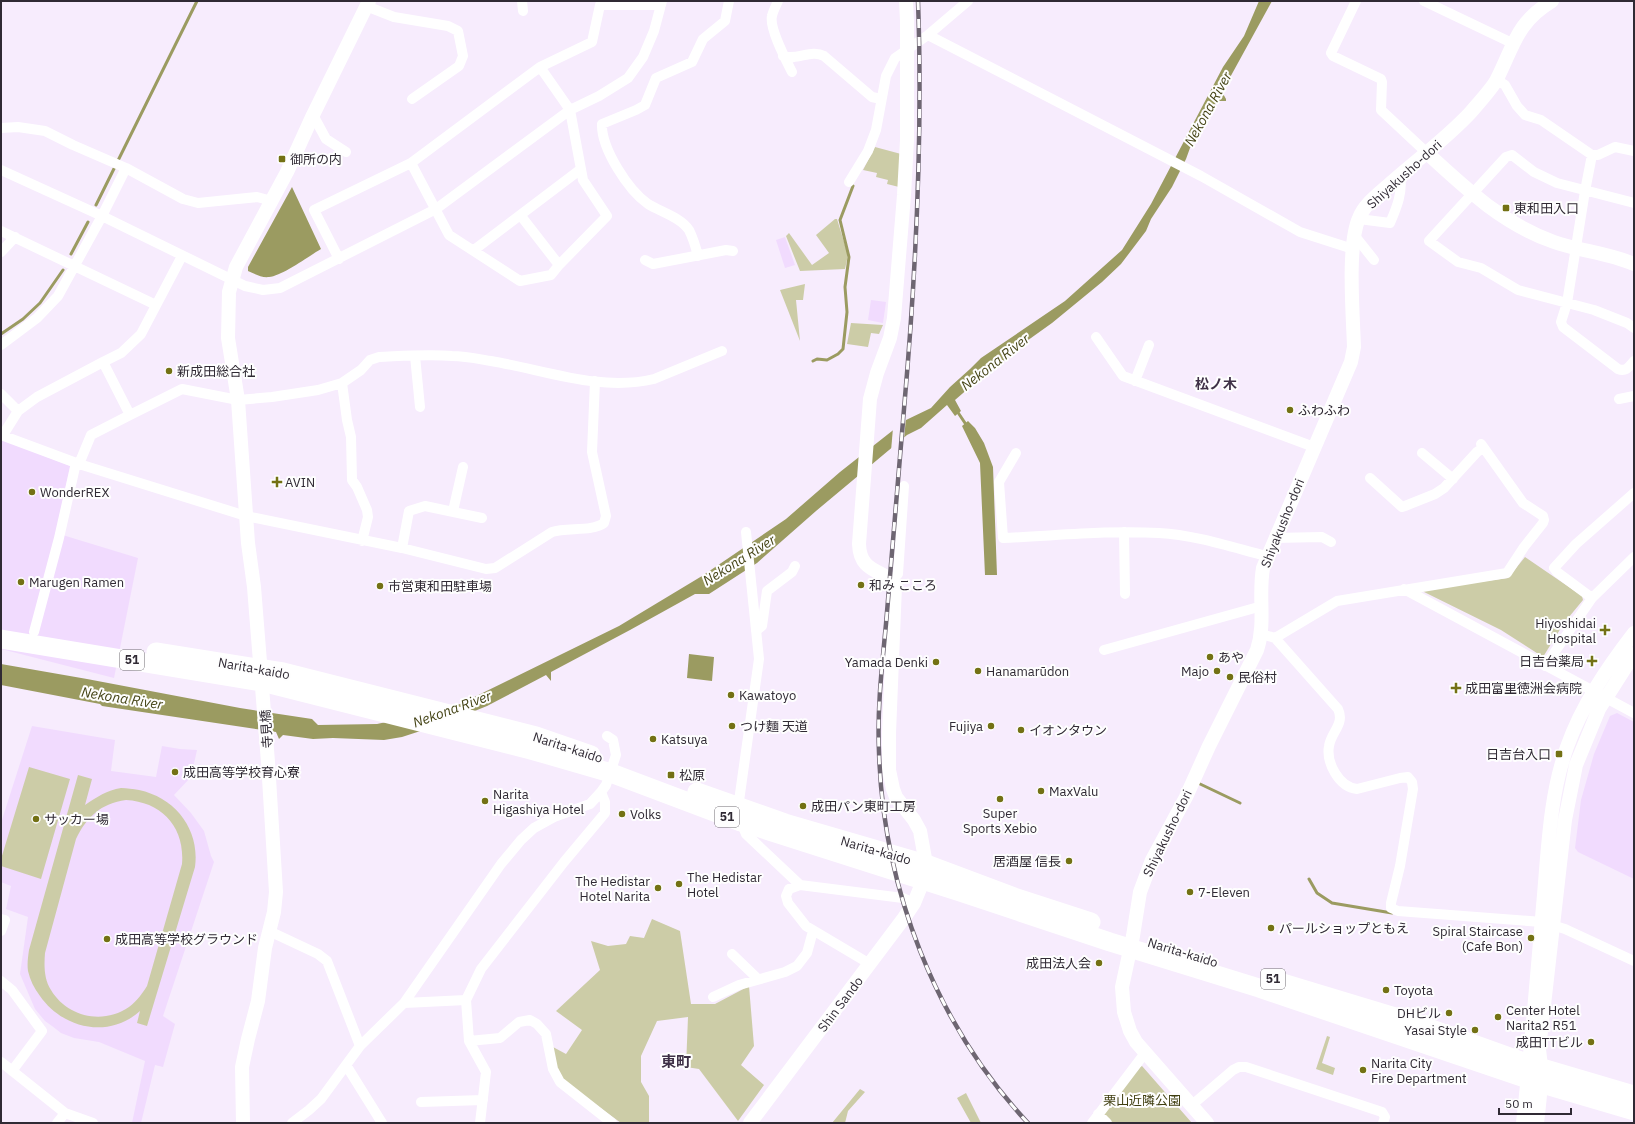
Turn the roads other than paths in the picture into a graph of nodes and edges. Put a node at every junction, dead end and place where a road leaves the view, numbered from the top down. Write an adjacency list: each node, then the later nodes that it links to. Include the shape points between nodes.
1 (728, 1): 48 (street, via 725,21 703,39 692,62 656,78 645,105 602,124 610,154 623,178 648,204 677,220 688,230)
2 (778, 1): 13 (street, via 771,16)
3 (906, 1): 12 (street)
4 (968, 1): 10 (street)
5 (1356, 1): 24 (street, via 1332,53 1333,56 1381,79 1381,110)
6 (1424, 1): 11 (street)
7 (1552, 1): 11 (street, Shiyakusho-dori, via 1528,20)
8 (661, 3): 14 (street, via 600,5 592,42); 19 (street, via 654,31 643,58 628,78)
9 (368, 4): 17 (street, via 394,17 448,26 458,31 463,56 459,66); 20 (street, 寺見橋)
10 (928, 35): 12 (street); 42 (street, via 1201,176 1300,232)
11 (1512, 43): 16 (street, Shiyakusho-dori)
12 (907, 48): 18 (street, via 894,58 886,76); 98 (street, via 907,140 894,318 873,388 859,544 860,555 866,564)
13 (784, 56): 15 (street); 18 (street, via 794,58 819,53 872,97)
14 (540, 67): 19 (street); 26 (street)
15 (792, 72)
16 (1497, 80): 24 (street, Shiyakusho-dori, via 1472,111); 25 (street, via 1505,85 1525,115 1541,120)
17 (412, 99)
18 (881, 99): 31 (street, via 876,130 868,151)
19 (570, 110): 29 (street); 36 (street)
20 (313, 115): 23 (street, via 326,139); 34 (street, 寺見橋)
21 (1, 128): 27 (street, via 18,127 45,131)
22 (1634, 151): 25 (street, via 1616,147)
23 (346, 152)
24 (1427, 153): 30 (street, Shiyakusho-dori); 33 (street)
25 (1592, 155): 32 (street)
26 (411, 163): 36 (street); 49 (street, via 314,210)
27 (124, 167): 34 (street, via 183,199 198,203 257,197); 37 (street)
28 (1, 170): 37 (street)
29 (581, 170): 38 (street); 53 (street, via 583,180 607,216)
30 (1400, 175): 39 (street, Shiyakusho-dori, via 1363,210); 39 (street, via 1397,209 1390,223)
31 (849, 182)
32 (1585, 191): 33 (street, via 1557,183 1534,172 1512,155 1506,157); 35 (street); 43 (street)
33 (1472, 194): 43 (street, via 1513,224 1554,242); 56 (street, via 1429,241 1458,262 1481,268 1518,290)
34 (272, 201): 55 (street, 寺見橋, via 236,267)
35 (1634, 203)
36 (436, 208): 44 (street, via 449,234); 49 (street)
37 (102, 216): 47 (street); 54 (street)
38 (521, 216): 44 (street); 53 (street)
39 (1358, 219): 42 (street, Shiyakusho-dori)
40 (1, 231): 41 (street)
41 (15, 237): 46 (street); 54 (street)
42 (1354, 243): 51 (street); 77 (street, Shiyakusho-dori, via 1354,347 1351,362)
43 (1577, 248): 52 (street, via 1621,258); 56 (street)
44 (474, 250): 53 (street, via 520,281 551,275)
45 (733, 251): 48 (street)
46 (1, 252)
47 (182, 256): 55 (street); 57 (street)
48 (698, 256): 50 (street, via 653,264)
49 (339, 259): 55 (street, via 280,288 263,290 244,286)
50 (645, 260)
51 (1374, 260)
52 (1634, 264)
53 (559, 265)
54 (75, 266): 57 (street); 60 (street, via 58,296 37,318)
55 (232, 280): 72 (street, 寺見橋, via 229,292 228,338)
56 (1567, 303): 58 (street, via 1594,310); 64 (street, via 1561,322 1563,327 1618,369 1628,369)
57 (156, 305): 65 (street, via 141,334 121,353)
58 (1634, 328)
59 (1096, 337): 67 (street, via 1123,376)
60 (1, 345)
61 (1149, 345): 67 (street)
62 (722, 351): 66 (street, via 650,380)
63 (415, 356): 66 (street, via 459,357); 68 (street, via 375,358); 73 (street)
64 (1634, 361)
65 (103, 362): 74 (street, via 37,397); 75 (street)
66 (595, 381): 94 (street, via 592,452 606,516 604,523 599,527 552,532 495,568 486,569)
67 (1135, 381): 77 (street)
68 (342, 383): 72 (street, via 318,390); 92 (street, via 351,437 352,480 368,517)
69 (1, 394): 74 (street)
70 (1634, 396): 71 (street)
71 (1619, 399)
72 (238, 400): 75 (street, via 182,389); 87 (street, 寺見橋)
73 (420, 406)
74 (18, 412): 76 (street)
75 (130, 415): 80 (street, via 91,435)
76 (2, 435): 80 (street)
77 (1314, 447): 91 (street, Shiyakusho-dori)
78 (1016, 453): 90 (street, via 999,482 1003,538)
79 (1422, 453): 83 (street)
80 (78, 464): 87 (street); 105 (street)
81 (463, 467): 86 (street)
82 (1370, 478): 83 (street, via 1402,507 1435,494)
83 (1453, 479): 99 (street, via 1482,446 1524,502 1543,516 1543,523 1507,573)
84 (904, 486): 98 (street, via 898,574)
85 (1634, 493): 101 (street, via 1576,544 1554,568)
86 (453, 511): 88 (street); 94 (street, via 425,506 409,510)
87 (246, 516): 92 (street); 113 (street, 寺見橋)
88 (482, 518)
89 (746, 532): 104 (street)
90 (1124, 532): 95 (street, via 1183,536); 100 (street)
91 (1274, 538): 93 (street, via 1322,537); 95 (street, Shiyakusho-dori)
92 (362, 541): 94 (street)
93 (1331, 542)
94 (402, 548)
95 (1266, 556): 102 (street, Shiyakusho-dori, via 1260,582)
96 (1634, 557): 101 (street)
97 (795, 566): 104 (street, via 792,572 767,590 762,626)
98 (892, 580): 120 (street, via 895,591 889,733 890,775 896,796 920,831)
99 (1404, 589): 108 (street, via 1337,601); 112 (street)
100 (1124, 594)
101 (1592, 598): 112 (street)
102 (1262, 606): 107 (street, Shiyakusho-dori); 110 (street)
103 (1, 626): 105 (highway, 51)
104 (756, 631): 119 (street, via 758,666)
105 (34, 632): 113 (highway, 51)
106 (1634, 633): 114 (street, via 1614,660)
107 (1261, 634): 108 (street); 128 (street, Shiyakusho-dori, via 1257,650 1186,797 1147,870 1140,892)
108 (1275, 638): 124 (street, via 1338,709 1340,722 1328,748 1332,766 1340,781 1357,789 1400,778 1408,778 1412,782 1412,797 1391,908 1398,911)
109 (1, 639): 113 (highway, 51)
110 (1104, 650)
111 (1634, 654): 114 (street)
112 (1545, 666): 114 (street)
113 (270, 681): 117 (highway, Narita-kaido / 51, via 534,743); 125 (street, 寺見橋, via 268,762 276,892)
114 (1599, 695): 115 (street); 124 (street, via 1570,788)
115 (1634, 713)
116 (607, 736): 117 (street, via 613,740 616,755)
117 (612, 768): 118 (street); 119 (highway, Narita-kaido / 51)
118 (600, 792): 135 (street, via 606,802 604,813 481,969); 136 (street, via 590,804 554,817 534,828 521,840 501,864)
119 (740, 815): 120 (highway, Narita-kaido / 51, via 785,823); 121 (street, via 744,830 752,841)
120 (925, 872): 122 (street, Shin Sando); 128 (highway, Narita-kaido / 51, via 1014,897)
121 (800, 884): 122 (street, via 903,898); 126 (street, via 789,889 786,896 788,903)
122 (914, 903): 131 (street, Shin Sando)
123 (1, 919): 127 (street, via 5,920)
124 (1548, 924): 130 (street); 143 (street)
125 (269, 931): 138 (street, via 318,954 327,961); 153 (street, 寺見橋, via 258,1001 242,1066)
126 (813, 931): 131 (street); 132 (street, via 807,953 797,966 785,972)
127 (1, 932)
128 (1132, 942): 139 (street, Shiyakusho-dori, via 1122,987 1122,1004 1130,1031); 143 (highway, Narita-kaido / 51, via 1412,1022)
129 (732, 954): 132 (street)
130 (1634, 960)
131 (870, 964): 158 (street, Shin Sando)
132 (758, 978): 134 (street)
133 (1, 981): 142 (street, via 12,990 42,1031)
134 (713, 996)
135 (466, 1000): 136 (street); 137 (street)
136 (404, 1003): 138 (street)
137 (469, 1041): 145 (street, via 486,1072); 157 (street, via 500,1038 519,1022 530,1020 537,1024 546,1034 553,1069 560,1082)
138 (360, 1046): 141 (street)
139 (1145, 1053): 147 (street, Shiyakusho-dori); 150 (street)
140 (1, 1062): 142 (street)
141 (346, 1065): 154 (street, via 321,1099); 155 (street)
142 (12, 1071): 149 (street)
143 (1535, 1074): 144 (highway, Narita-kaido / 51); 148 (highway, Narita-kaido / 51); 163 (street); 164 (street)
144 (1634, 1095)
145 (483, 1100): 146 (street); 156 (street)
146 (421, 1102)
147 (1192, 1105): 161 (street, Shiyakusho-dori); 162 (street, via 1233,1070 1246,1067 1382,1112 1385,1117)
148 (1634, 1112)
149 (65, 1113): 151 (street); 152 (street)
150 (1098, 1114): 159 (street); 160 (street)
151 (57, 1123)
152 (93, 1123)
153 (243, 1123)
154 (292, 1123)
155 (382, 1123)
156 (480, 1123)
157 (612, 1123)
158 (750, 1123)
159 (1092, 1123)
160 (1107, 1123)
161 (1208, 1123)
162 (1383, 1123)
163 (1523, 1123)
164 (1537, 1123)

